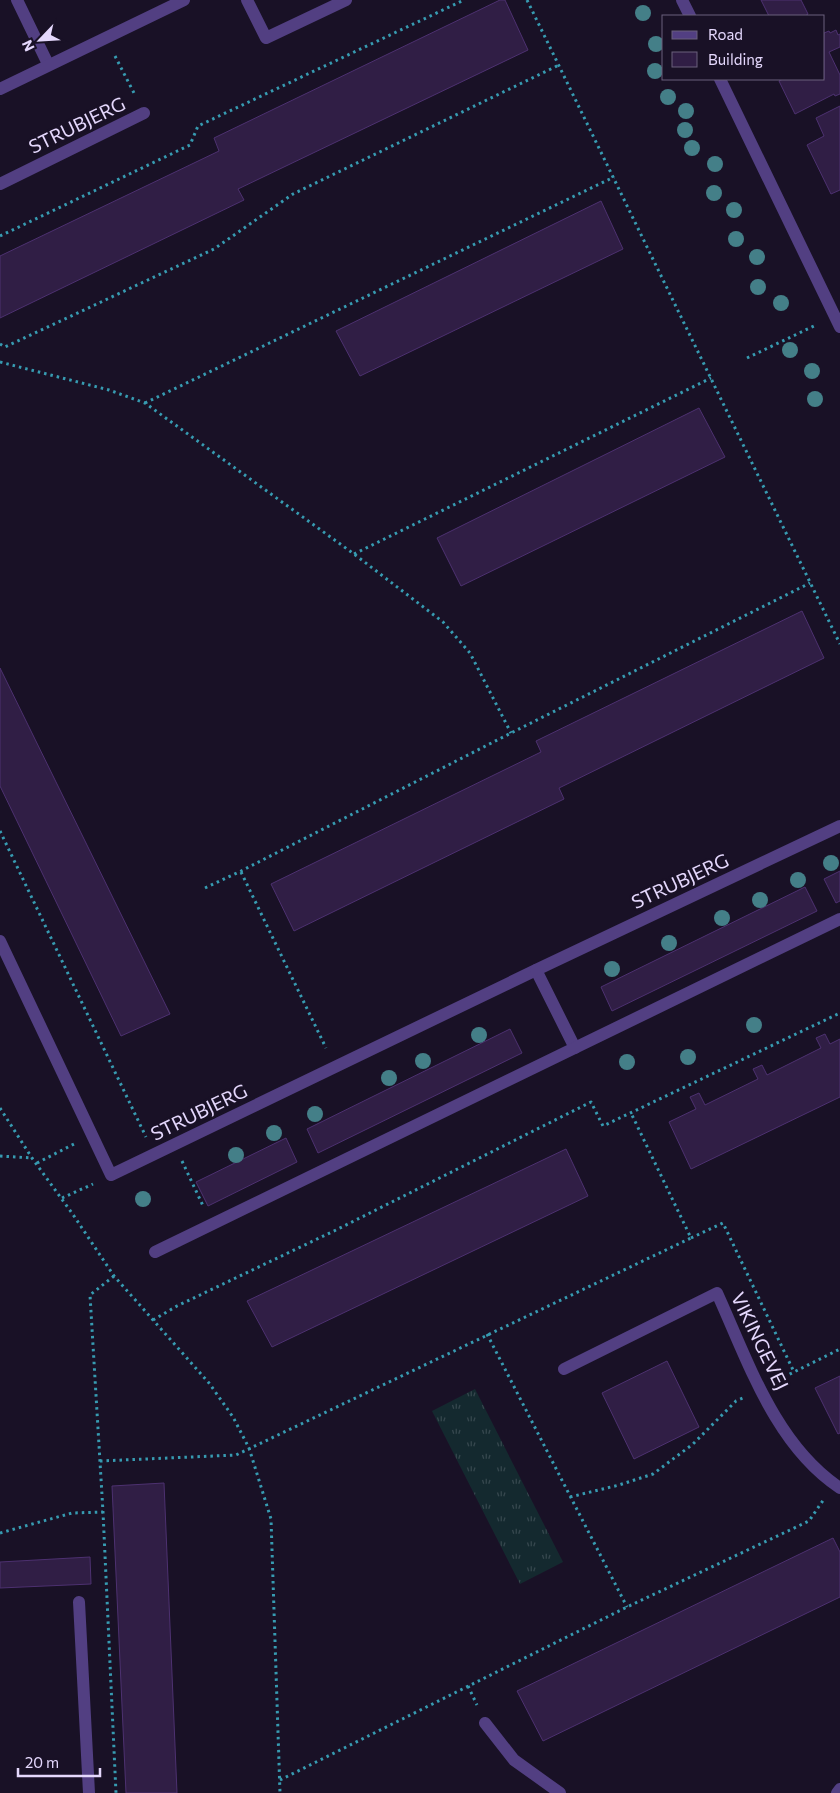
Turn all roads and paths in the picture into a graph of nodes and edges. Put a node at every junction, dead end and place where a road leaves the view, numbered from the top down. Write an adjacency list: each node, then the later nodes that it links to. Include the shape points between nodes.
1 (17, 0): 10 (street)
2 (184, 0): 9 (street)
3 (247, 0): 4 (street, via 266,38)
4 (346, 0)
5 (464, 0): 17 (path, via 198,126 190,145)
6 (527, 0): 11 (path)
7 (682, 0): 8 (street)
8 (690, 15)
9 (106, 37): 10 (street); 14 (path)
10 (48, 64): 13 (street)
11 (559, 65): 15 (path); 19 (path, via 293,194 214,249 5,347)
12 (720, 80): 18 (street)
13 (0, 89)
14 (144, 113): 16 (street, STRUBJERG)
15 (614, 177): 22 (path); 23 (path)
16 (0, 184)
17 (0, 236)
18 (837, 322): 20 (path)
19 (0, 344)
20 (747, 358)
21 (0, 362): 23 (path, via 109,390)
22 (711, 378): 24 (path); 25 (path)
23 (145, 403): 24 (path)
24 (354, 554): 27 (path, via 443,622 470,652)
25 (810, 583): 26 (path); 27 (path)
26 (840, 644)
27 (511, 733): 30 (path)
28 (840, 826): 34 (street, STRUBJERG)
29 (0, 831): 42 (path)
30 (241, 872): 31 (path); 37 (path)
31 (204, 888)
32 (840, 919): 36 (street)
33 (0, 941): 40 (street)
34 (536, 970): 36 (street); 37 (street, STRUBJERG)
35 (840, 1013): 39 (path)
36 (575, 1048): 48 (street)
37 (335, 1067): 41 (street, STRUBJERG)
38 (0, 1108): 44 (path)
39 (631, 1113): 49 (path); 52 (path, via 604,1126 591,1102)
40 (92, 1135): 45 (path); 46 (street)
41 (174, 1144): 42 (street, STRUBJERG); 48 (path)
42 (154, 1154): 46 (street, STRUBJERG)
43 (0, 1156): 44 (path)
44 (32, 1158): 45 (path)
45 (37, 1163): 47 (path)
46 (111, 1175): 47 (path)
47 (62, 1198): 51 (path)
48 (212, 1224): 50 (street)
49 (691, 1238): 53 (path); 56 (path, via 723,1223)
50 (155, 1252)
51 (114, 1276): 52 (path); 59 (path, via 90,1295)
52 (153, 1320): 58 (path, via 209,1383 233,1417)
53 (486, 1334): 58 (path); 61 (path)
54 (840, 1349): 56 (path)
55 (564, 1369): 57 (street, VIKINGEVEJ, via 717,1293)
56 (794, 1372): 57 (path)
57 (761, 1388): 60 (street, VIKINGEVEJ, via 787,1436 812,1466); 61 (path, via 736,1401 692,1444 653,1474)
58 (249, 1448): 59 (path, via 236,1455); 67 (path, via 272,1519)
59 (100, 1460): 62 (path)
60 (837, 1486): 65 (path, via 809,1521)
61 (570, 1497): 65 (path)
62 (103, 1512): 63 (path, via 72,1513); 70 (path)
63 (0, 1533)
64 (79, 1602): 69 (street)
65 (627, 1607): 67 (path)
66 (485, 1723): 72 (street, via 514,1760)
67 (280, 1780): 71 (path)
68 (840, 1790): 73 (street)
69 (89, 1793)
70 (116, 1793)
71 (280, 1793)
72 (560, 1793)
73 (836, 1793)

